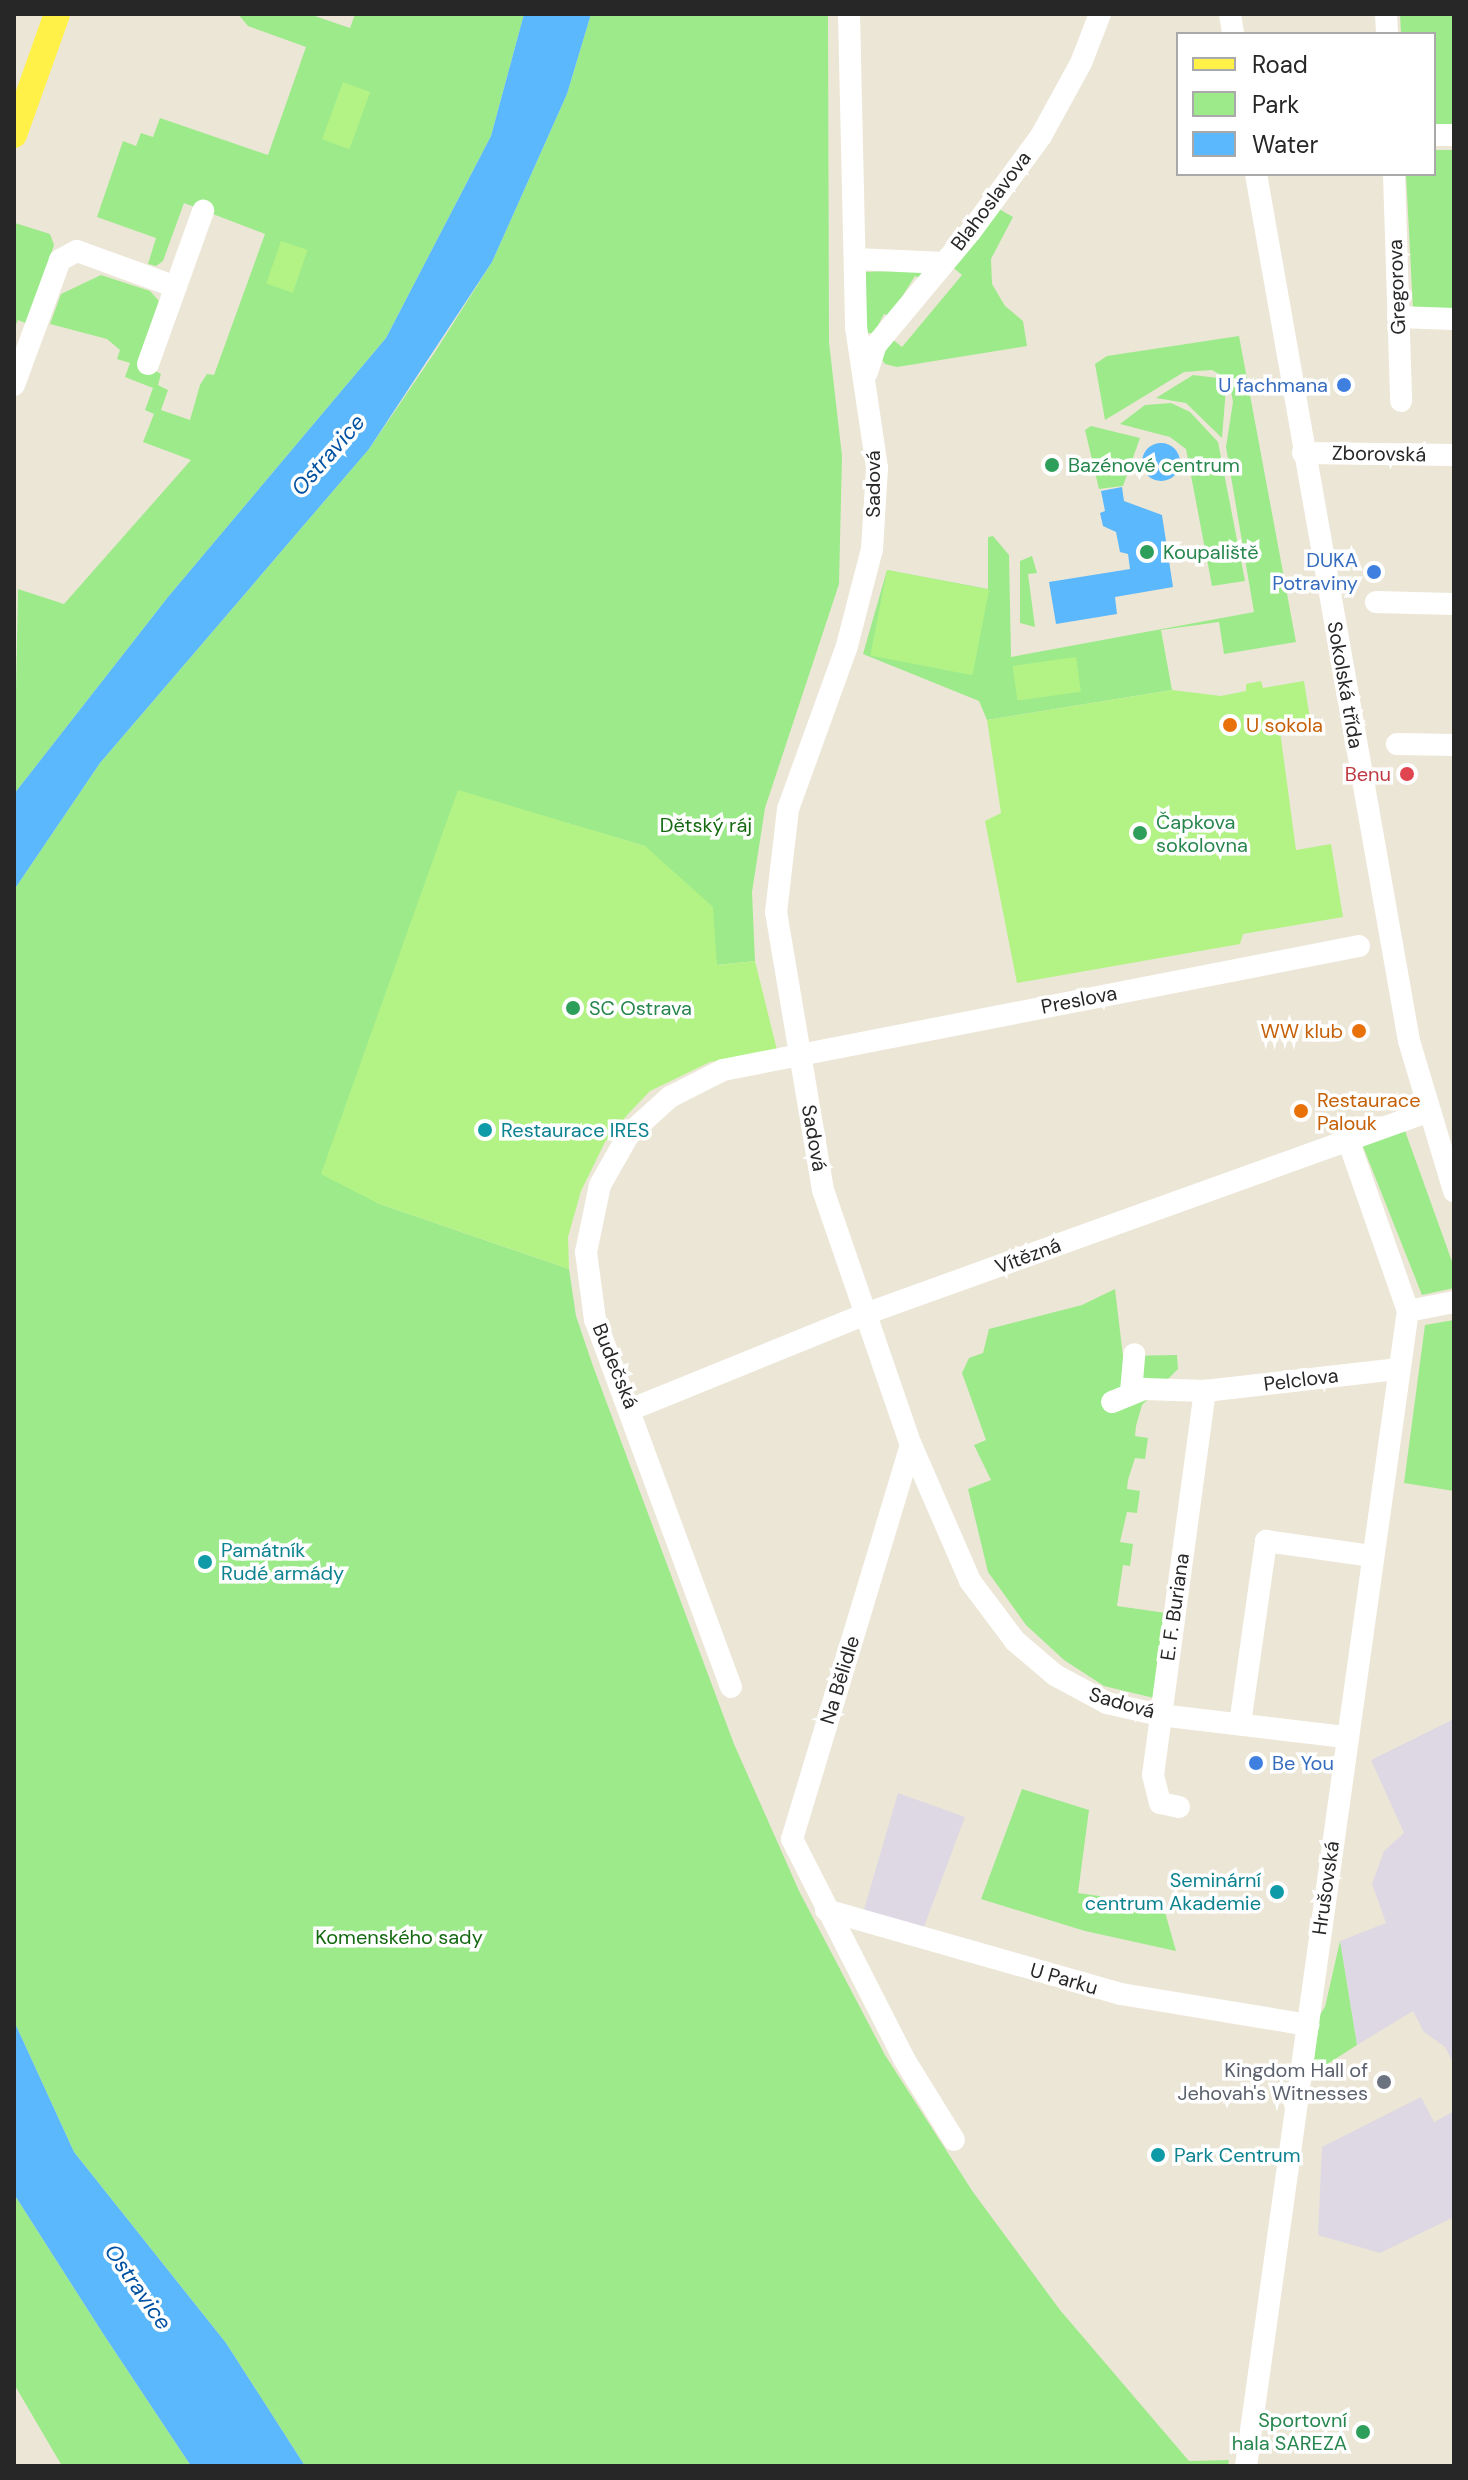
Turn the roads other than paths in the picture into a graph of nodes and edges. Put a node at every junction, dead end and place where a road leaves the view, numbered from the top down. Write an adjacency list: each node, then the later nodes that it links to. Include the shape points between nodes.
1 (57, 14): 4 (main road)
2 (849, 14): 8 (street, Sadová)
3 (1100, 14): 9 (street, Blahoslavova, via 1081,63 1041,136)
4 (14, 135)
5 (1256, 176): 17 (street, Sokolská třída)
6 (1394, 176): 11 (street, Gregorova)
7 (203, 211): 10 (street)
8 (856, 259): 9 (street); 14 (street, Sadová, via 856,327)
9 (944, 263): 14 (street, Blahoslavova, via 876,345)
10 (176, 287): 13 (street); 15 (street, via 77,251 60,260)
11 (1398, 317): 12 (street); 16 (street, Gregorova)
12 (1454, 319)
13 (148, 364)
14 (866, 377): 24 (street, Sadová, via 877,468 872,549 847,646 788,809 778,861 776,912)
15 (14, 385)
16 (1401, 401)
17 (1303, 453): 18 (street, Zborovská); 25 (street, Sokolská třída, via 1387,928)
18 (1454, 455)
19 (1376, 602): 20 (street)
20 (1454, 604)
21 (1397, 744): 22 (street)
22 (1454, 745)
23 (1359, 946): 24 (street, Preslova)
24 (800, 1055): 30 (street, Sadová, via 823,1190); 34 (street, Budečská, via 723,1070 670,1097 629,1134 607,1170 586,1252 595,1320)
25 (1427, 1112): 26 (street, Vítězná); 27 (street, Sokolská třída)
26 (1348, 1140): 29 (street); 30 (street, Vítězná)
27 (1454, 1191)
28 (1454, 1302): 29 (street)
29 (1408, 1311): 32 (street, Hrušovská)
30 (868, 1313): 34 (street, Vítězná); 35 (street, Sadová)
31 (1134, 1354): 33 (street, via 1122,1397)
32 (1397, 1369): 33 (street, Pelclova); 36 (street, Hrušovská)
33 (1205, 1391): 38 (street, E. F. Buriana)
34 (632, 1409): 37 (street, Budečská)
35 (911, 1445): 38 (street, Sadová, via 970,1581 1015,1641 1080,1691); 42 (street, Na Bělidle, via 792,1839)
36 (1371, 1556): 39 (street, via 1266,1541); 40 (street, Hrušovská)
37 (731, 1687)
38 (1160, 1715): 39 (street, Sadová); 41 (street, E. F. Buriana, via 1155,1795 1160,1803)
39 (1240, 1724): 40 (street, Sadová)
40 (1345, 1737): 43 (street, Hrušovská)
41 (1179, 1807)
42 (826, 1910): 43 (street, U Parku, via 1090,1987); 44 (street, Na Bělidle, via 904,2059)
43 (1308, 2025): 45 (street, Hrušovská)
44 (954, 2140)
45 (1246, 2466)

